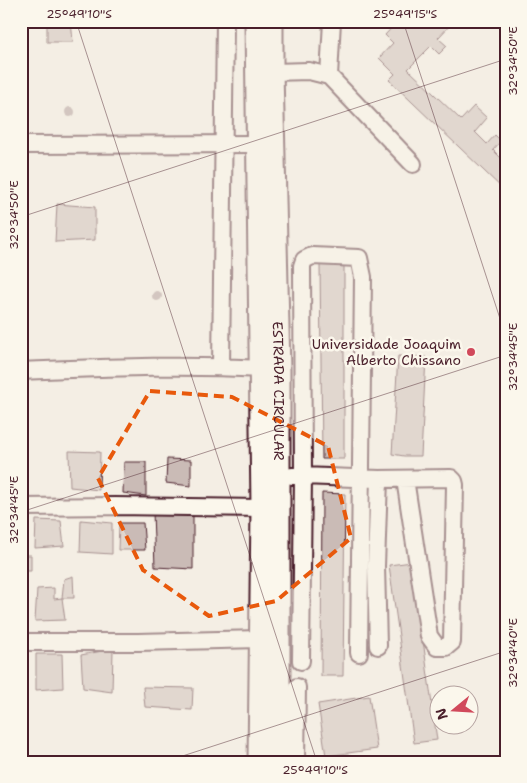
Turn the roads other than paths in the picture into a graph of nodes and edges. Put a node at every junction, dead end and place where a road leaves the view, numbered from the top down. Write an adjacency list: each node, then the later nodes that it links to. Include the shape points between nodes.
1 (226, 21): 7 (street)
2 (256, 21): 8 (main road)
3 (272, 21): 5 (main road, ESTRADA CIRCULAR)
4 (332, 21): 6 (street)
5 (272, 72): 6 (street, via 309,71); 15 (main road, ESTRADA CIRCULAR)
6 (328, 76): 10 (street)
7 (224, 144): 8 (street); 9 (street); 11 (street)
8 (258, 144): 12 (main road)
9 (21, 145)
10 (413, 164)
11 (221, 367): 12 (street); 13 (street)
12 (260, 369): 20 (main road)
13 (21, 371)
14 (302, 476): 15 (street); 16 (street); 16 (street, via 302,266 304,260 312,256 359,258 364,277); 25 (street)
15 (279, 477): 28 (main road, ESTRADA CIRCULAR)
16 (361, 478): 17 (street); 24 (street)
17 (378, 479): 18 (street); 23 (street)
18 (405, 479): 18 (street, via 451,478 455,485 452,642 446,647 436,647 430,636)
19 (21, 507): 20 (street)
20 (262, 508): 21 (main road)
21 (260, 639): 22 (street); 27 (main road)
22 (21, 642)
23 (378, 646)
24 (359, 653)
25 (301, 661)
26 (297, 687): 29 (street)
27 (259, 762)
28 (279, 762)
29 (296, 762)

